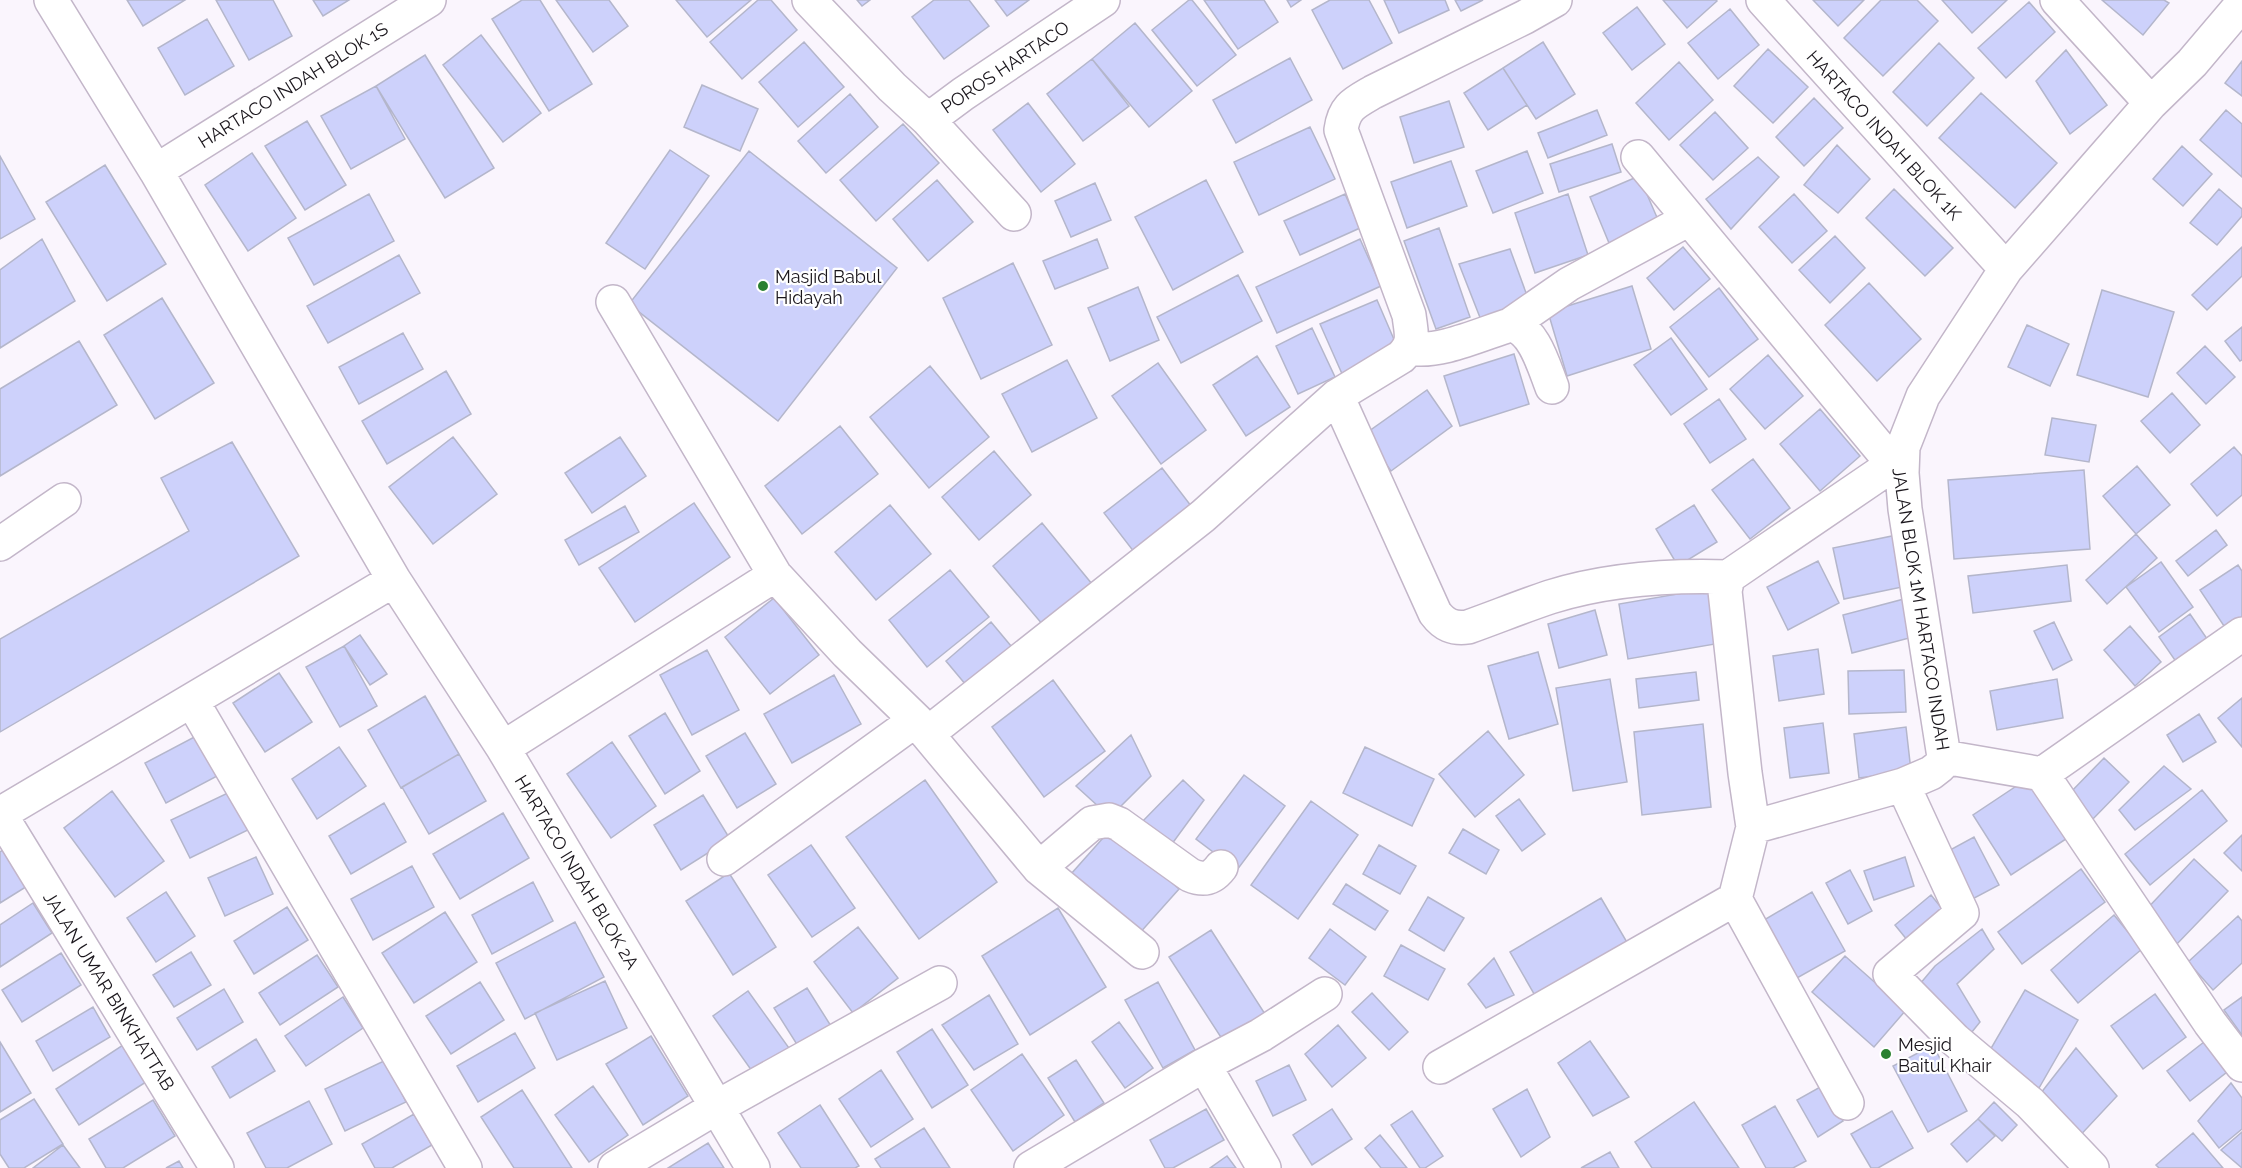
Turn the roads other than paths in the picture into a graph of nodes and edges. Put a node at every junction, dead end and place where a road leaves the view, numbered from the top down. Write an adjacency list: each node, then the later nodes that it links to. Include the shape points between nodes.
1 (51, 0): 12 (street, HARTACO INDAH BLOK 2A)
2 (429, 0): 12 (street, HARTACO INDAH BLOK 1S)
3 (808, 0): 10 (street, POROS HARTACO)
4 (1103, 0): 10 (street, POROS HARTACO)
5 (1555, 0): 18 (street, via 1373,92 1351,105 1343,116 1341,130 1409,315)
6 (1763, 0): 15 (street, HARTACO INDAH BLOK 1K)
7 (2057, 0): 9 (street)
8 (2242, 4): 9 (street, via 2192,63)
9 (2151, 103): 15 (street)
10 (928, 120): 13 (street)
11 (1638, 157): 14 (street)
12 (156, 171): 26 (street, HARTACO INDAH BLOK 2A)
13 (1014, 214)
14 (1689, 219): 17 (street, via 1569,284); 21 (street)
15 (2006, 269): 21 (street, via 1923,396)
16 (613, 302): 24 (street)
17 (1510, 325): 18 (street, via 1435,349); 19 (street, via 1526,333)
18 (1410, 348): 20 (street)
19 (1552, 387)
20 (1337, 396): 25 (street, via 1435,613 1449,626 1468,627 1551,597 1608,583 1643,578); 29 (street, via 1203,516)
21 (1897, 462): 25 (street, JALAN BLOK 1M HARTACO INDAH); 31 (street, JALAN BLOK 1M HARTACO INDAH)
22 (64, 500): 23 (street)
23 (0, 544)
24 (775, 575): 29 (street); 30 (street)
25 (1728, 577): 35 (street, via 1725,591)
26 (394, 580): 28 (street); 30 (street, HARTACO INDAH BLOK 2A)
27 (2242, 634): 32 (street)
28 (192, 701): 34 (street); 49 (street)
29 (921, 727): 36 (street); 38 (street)
30 (503, 748): 47 (street, HARTACO INDAH BLOK 2A)
31 (1944, 757): 32 (street); 33 (street, JALAN BLOK 1M HARTACO INDAH, via 1931,773)
32 (2042, 774): 44 (street)
33 (1903, 785): 35 (street, JALAN BLOK 1M HARTACO INDAH); 54 (street, via 1962,913 1890,974 1955,1040 2030,1103)
34 (0, 814): 48 (street, JALAN UMAR BINKHATTAB)
35 (1753, 827): 39 (street)
36 (724, 859)
37 (1221, 867): 38 (street, via 1214,877 1200,879 1190,875 1108,820 1092,823)
38 (1039, 868): 40 (street)
39 (1735, 899): 45 (street); 46 (street)
40 (1142, 952)
41 (940, 983): 47 (street)
42 (1325, 994): 43 (street)
43 (1204, 1065): 52 (street); 53 (street)
44 (2242, 1065)
45 (1440, 1067)
46 (1847, 1103)
47 (717, 1107): 50 (street); 51 (street, HARTACO INDAH BLOK 2A)
48 (218, 1168)
49 (465, 1168)
50 (615, 1168)
51 (753, 1168)
52 (1031, 1168)
53 (1264, 1168)
54 (2092, 1168)

